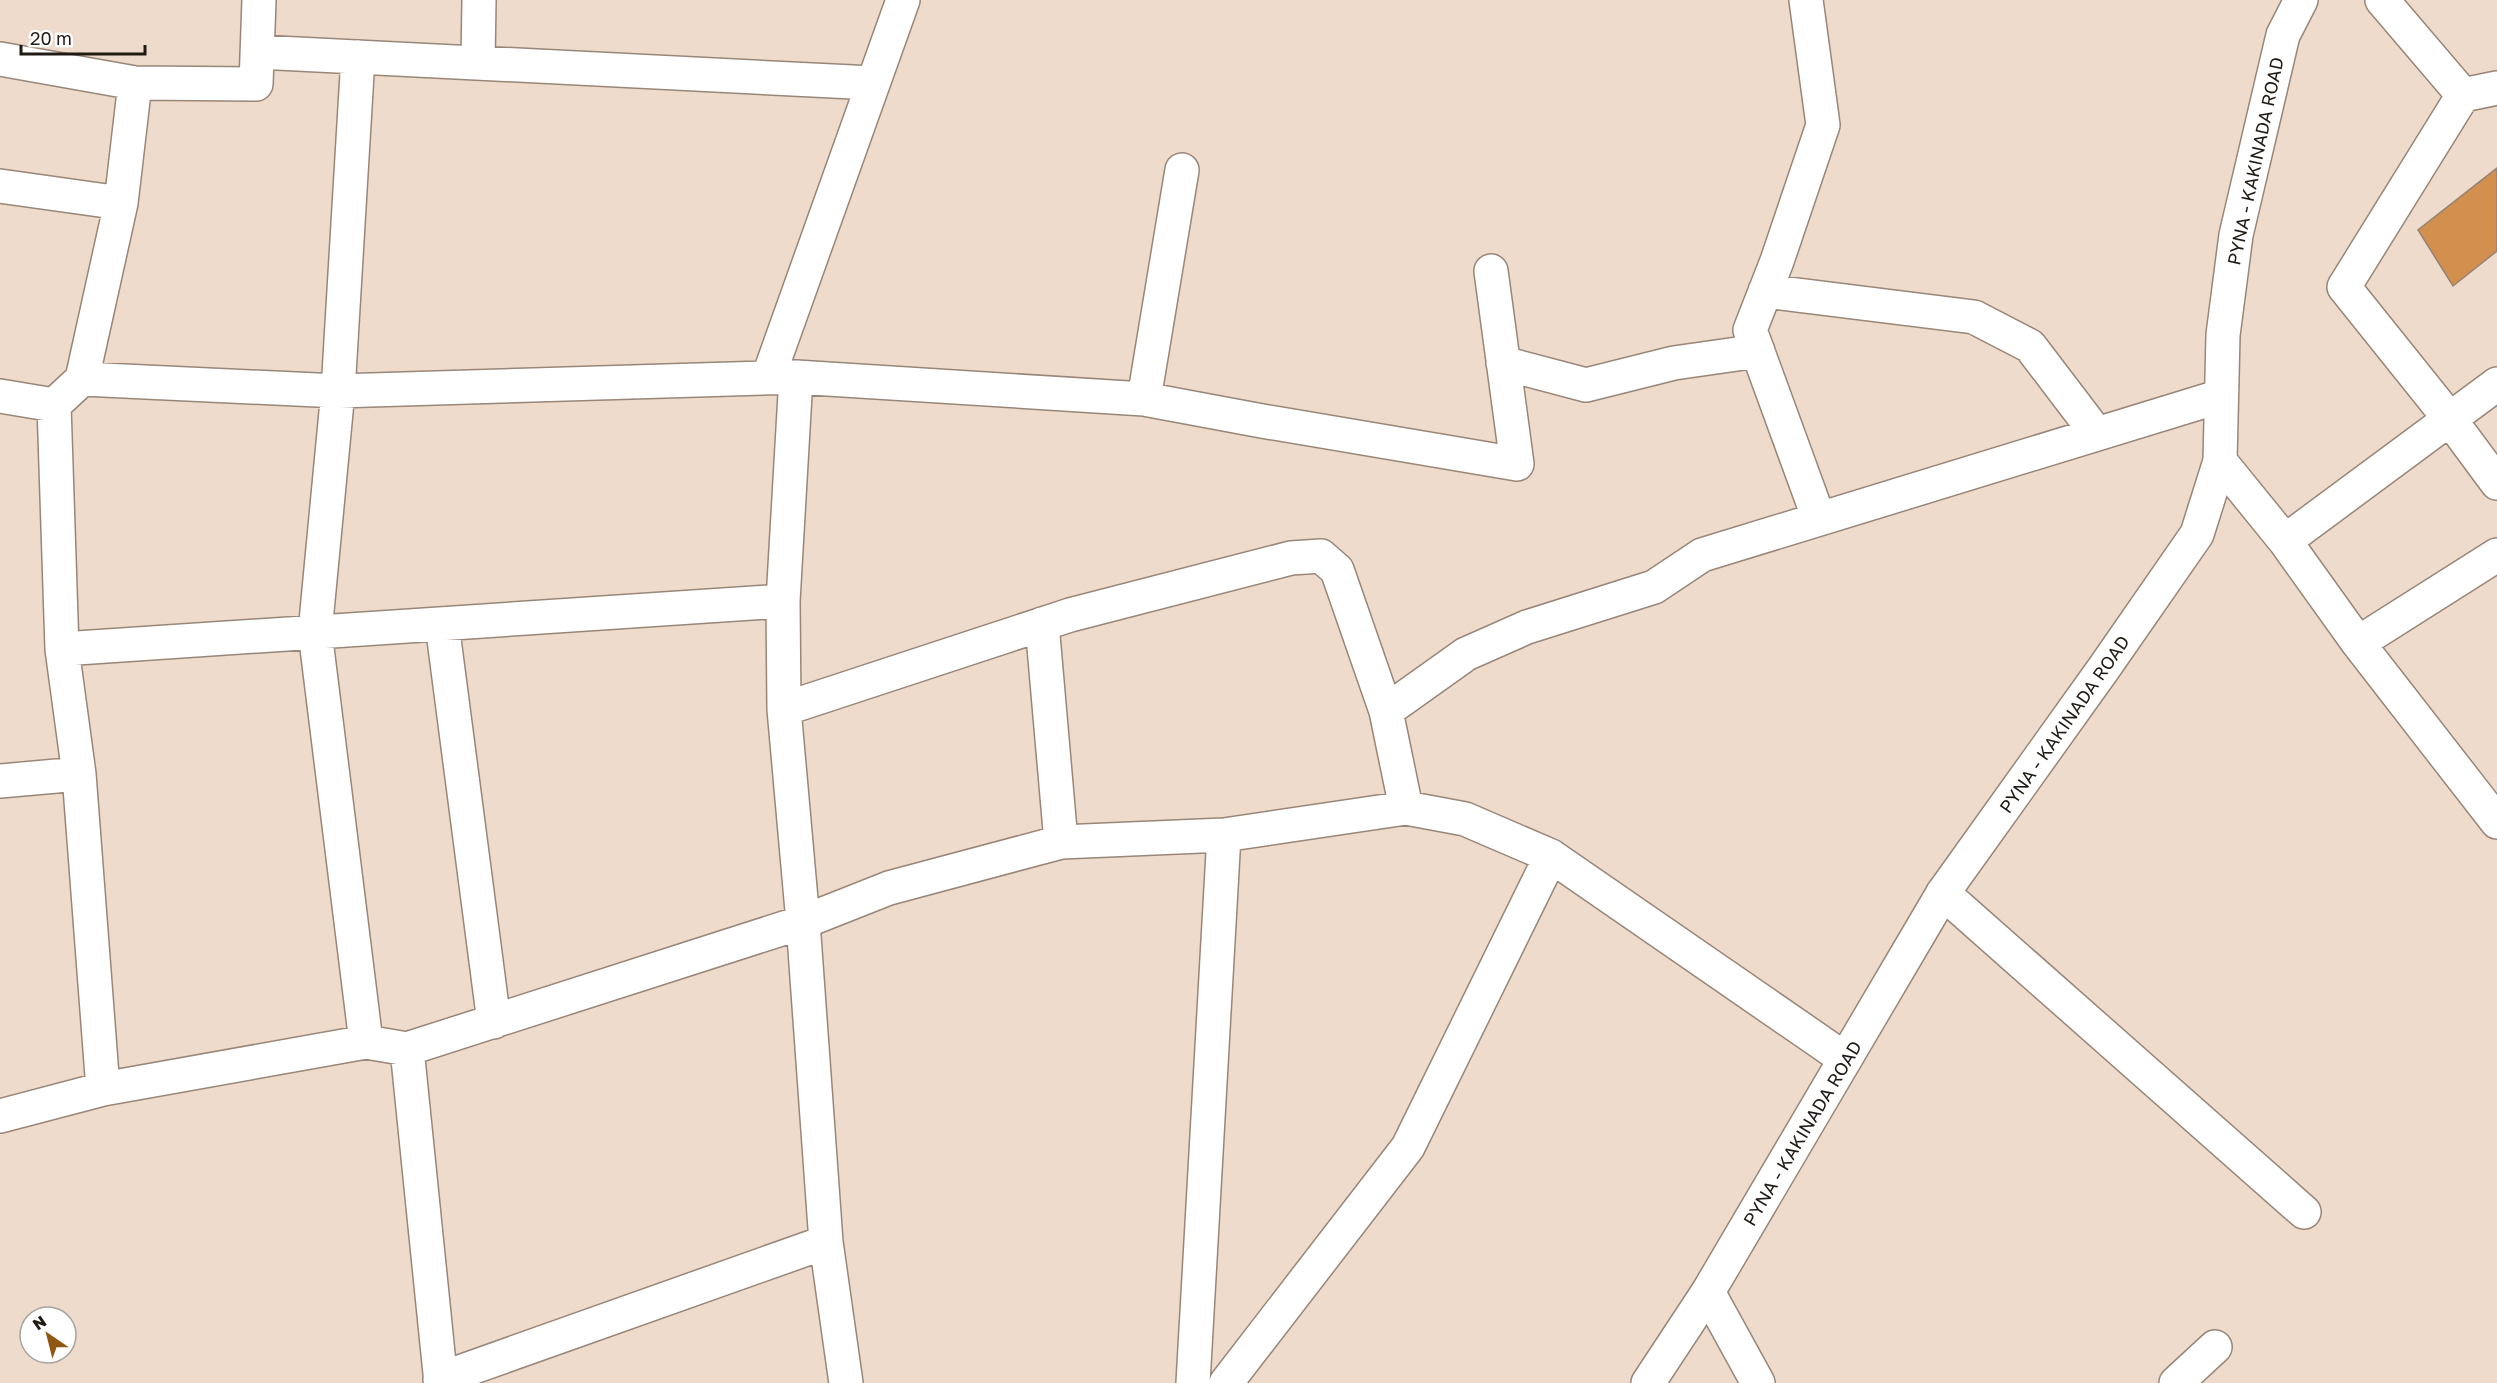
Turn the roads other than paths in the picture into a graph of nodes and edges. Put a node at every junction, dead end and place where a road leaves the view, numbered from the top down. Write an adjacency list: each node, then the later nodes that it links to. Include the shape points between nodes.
1 (259, 0): 7 (street)
2 (479, 0): 10 (street)
3 (903, 0): 12 (street)
4 (1806, 0): 19 (street, via 1823,125)
5 (2301, 0): 27 (street, PYNA - KAKINADA ROAD, via 2283,35 2236,235 2223,335)
6 (2382, 0): 14 (street)
7 (258, 52): 8 (street); 11 (street, via 256,84)
8 (358, 57): 10 (street); 25 (street)
9 (0, 59): 11 (street)
10 (478, 63): 12 (street)
11 (135, 83): 17 (street)
12 (873, 83): 22 (street)
13 (2497, 88): 14 (street)
14 (2463, 95): 30 (street, via 2344,287)
15 (1182, 170): 28 (street)
16 (0, 186): 17 (street)
17 (121, 203): 23 (street)
18 (1491, 272): 21 (street)
19 (1765, 291): 20 (street, via 1750,330); 31 (street, via 1974,317 2030,346)
20 (1758, 351): 21 (street, via 1674,363 1586,385); 34 (street)
21 (1503, 363): 28 (street, via 1517,464)
22 (782, 378): 25 (street); 28 (street); 37 (street)
23 (82, 379): 25 (street); 29 (street)
24 (2497, 384): 30 (street)
25 (338, 391): 40 (street)
26 (0, 396): 29 (street)
27 (2221, 396): 31 (street); 32 (street, PYNA - KAKINADA ROAD)
28 (1144, 399)
29 (54, 405): 42 (street)
30 (2450, 418): 33 (street); 35 (street)
31 (2097, 434): 34 (street)
32 (2220, 461): 35 (street); 52 (street, PYNA - KAKINADA ROAD, via 2197,534)
33 (2497, 483)
34 (1819, 519): 44 (street, via 1702,555 1654,587 1527,627 1466,654)
35 (2286, 541): 41 (street)
36 (2497, 555): 41 (street)
37 (783, 601): 38 (street); 43 (street)
38 (442, 624): 40 (street); 54 (street)
39 (1042, 624): 43 (street); 44 (street, via 1291,558 1321,556 1337,570); 50 (street)
40 (315, 632): 42 (street); 55 (street)
41 (2358, 643): 48 (street)
42 (62, 649): 45 (street)
43 (784, 709): 53 (street)
44 (1386, 711): 47 (street)
45 (79, 774): 46 (street); 58 (street)
46 (0, 781)
47 (1406, 808): 49 (street); 51 (street, via 1465,819)
48 (2497, 822)
49 (1224, 835): 50 (street); 66 (street)
50 (1061, 842): 53 (street, via 889,888)
51 (1551, 856): 57 (street); 67 (street, via 1408,1147)
52 (1943, 893): 57 (street, PYNA - KAKINADA ROAD); 60 (street)
53 (803, 921): 54 (street); 61 (street)
54 (494, 1022): 56 (street)
55 (366, 1042): 56 (street); 58 (street)
56 (407, 1049): 64 (street)
57 (1845, 1059): 62 (street, PYNA - KAKINADA ROAD)
58 (103, 1089): 59 (street)
59 (0, 1116)
60 (2304, 1212)
61 (826, 1242): 64 (street); 65 (street)
62 (1708, 1292): 68 (street, PYNA - KAKINADA ROAD); 69 (street)
63 (2215, 1347): 70 (street)
64 (440, 1381)
65 (846, 1383)
66 (1193, 1383)
67 (1226, 1383)
68 (1648, 1383)
69 (1758, 1383)
70 (2176, 1383)

